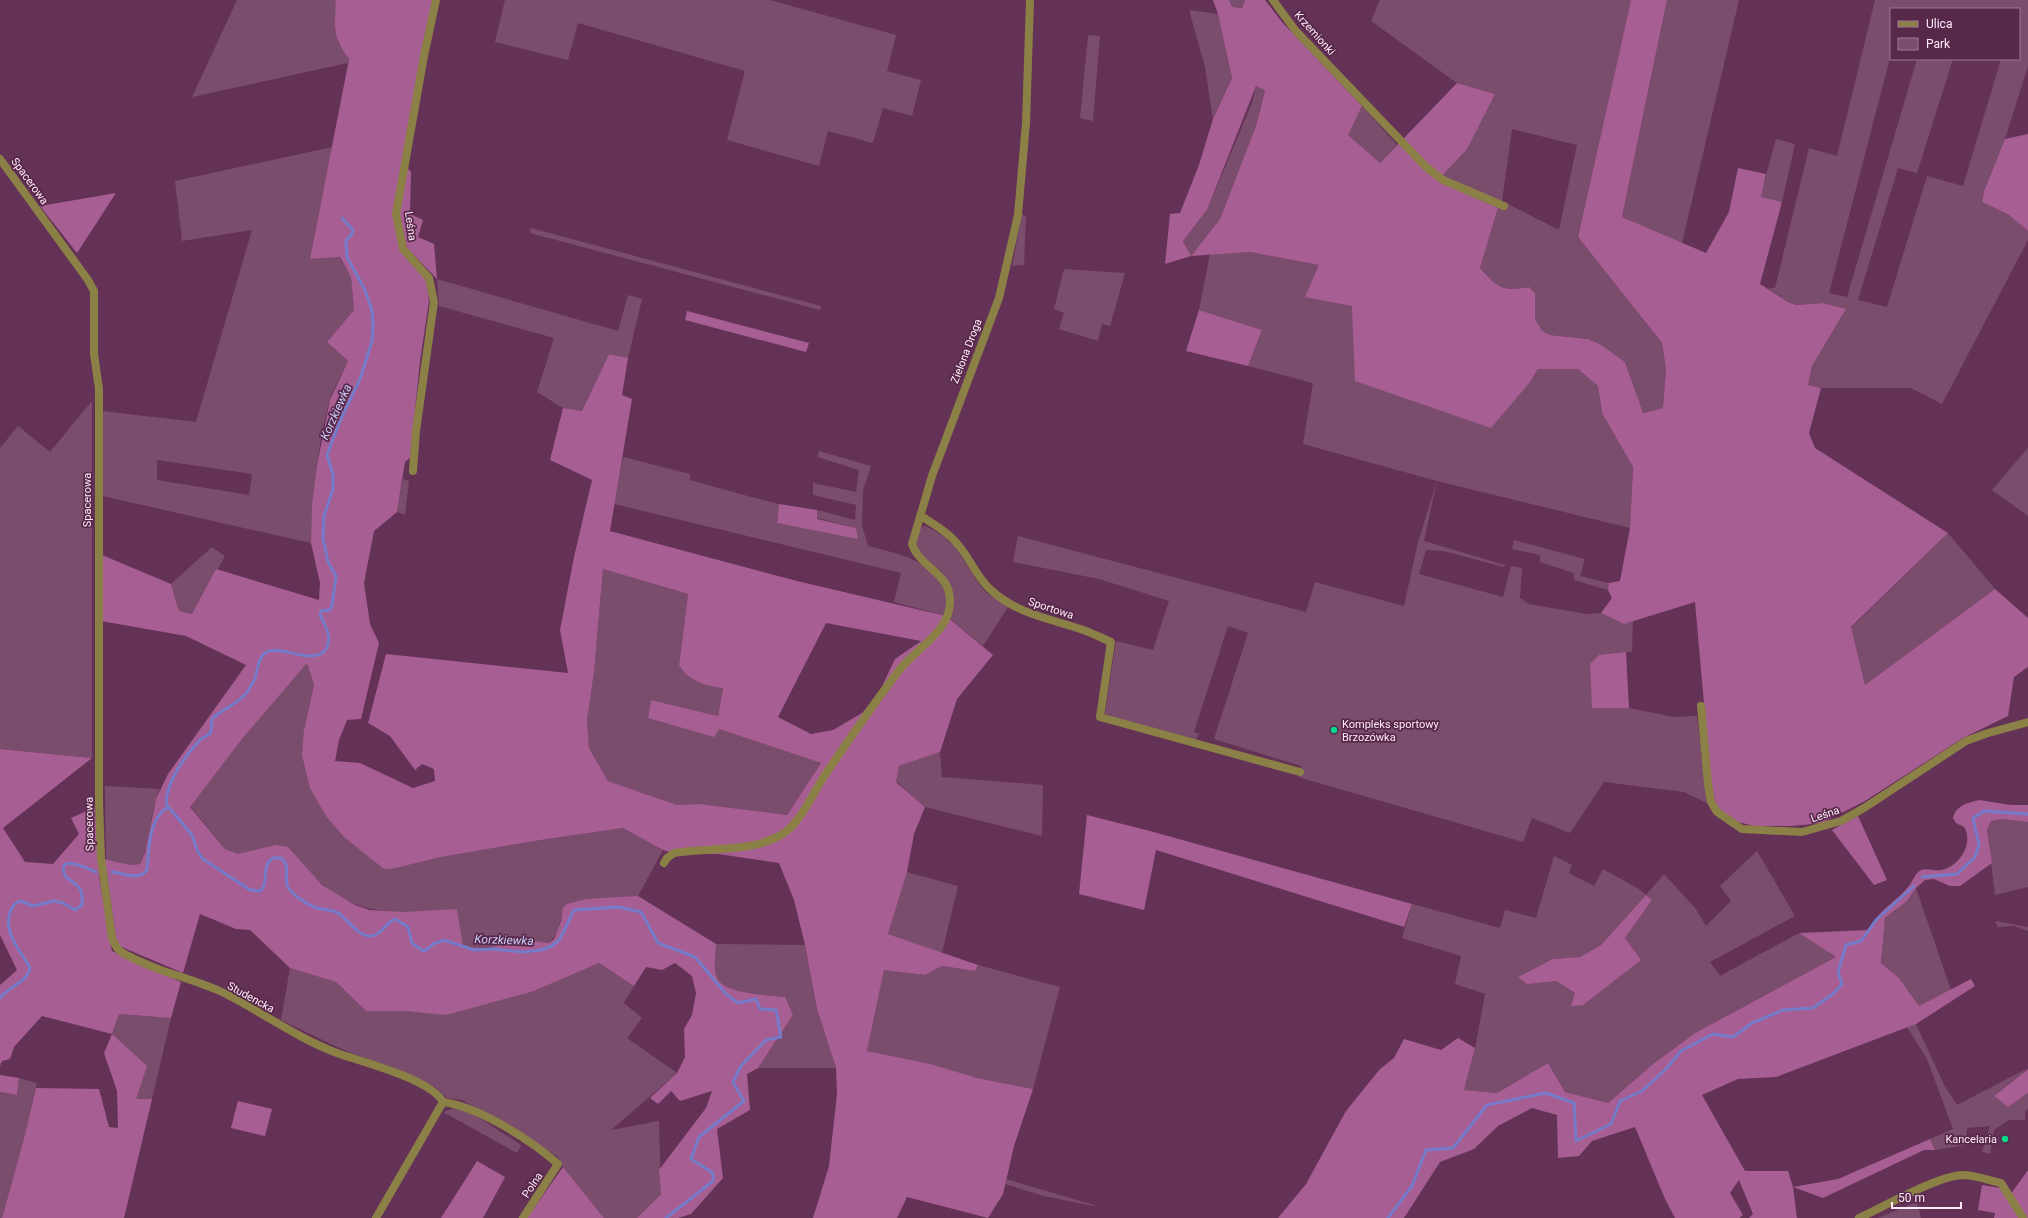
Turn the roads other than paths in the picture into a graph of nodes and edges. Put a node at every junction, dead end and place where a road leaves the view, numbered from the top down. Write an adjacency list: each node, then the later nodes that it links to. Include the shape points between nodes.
1 (436, 0): 6 (street, Leśna, via 396,214 403,249 429,278 434,302 416,430)
2 (1030, 0): 7 (street, Zielona Droga, via 1026,123 1018,215 999,298 932,476)
3 (1273, 0): 5 (street, Krzemionki, via 1296,30 1426,167 1443,180)
4 (0, 159): 12 (street, Spacerowa, via 88,280 94,292 94,354 99,389 98,726 101,858)
5 (1504, 206)
6 (413, 471)
7 (921, 516): 10 (street, Sportowa, via 946,532 960,546 981,579 1006,602 1025,612 1086,631 1111,642 1100,717); 11 (street, Zielona Droga, via 912,544 918,557 934,569 948,587 950,596 949,612 941,628 897,672 790,829 767,841 746,846 674,853)
8 (1701, 706): 9 (street, Leśna, via 1708,784 1717,812 1742,829 1802,832 1846,819 1966,741)
9 (2028, 722)
10 (1300, 772)
11 (664, 863)
12 (104, 871): 13 (street, Studencka, via 112,938 119,950 223,993 336,1052 395,1073 432,1090 440,1095)
13 (443, 1102): 14 (street); 15 (street, Polna, via 461,1104 509,1129 558,1164)
14 (376, 1218)
15 (523, 1218)
16 (1859, 1218): 17 (street, via 1953,1176 1975,1176 2001,1183)
17 (2023, 1218)

